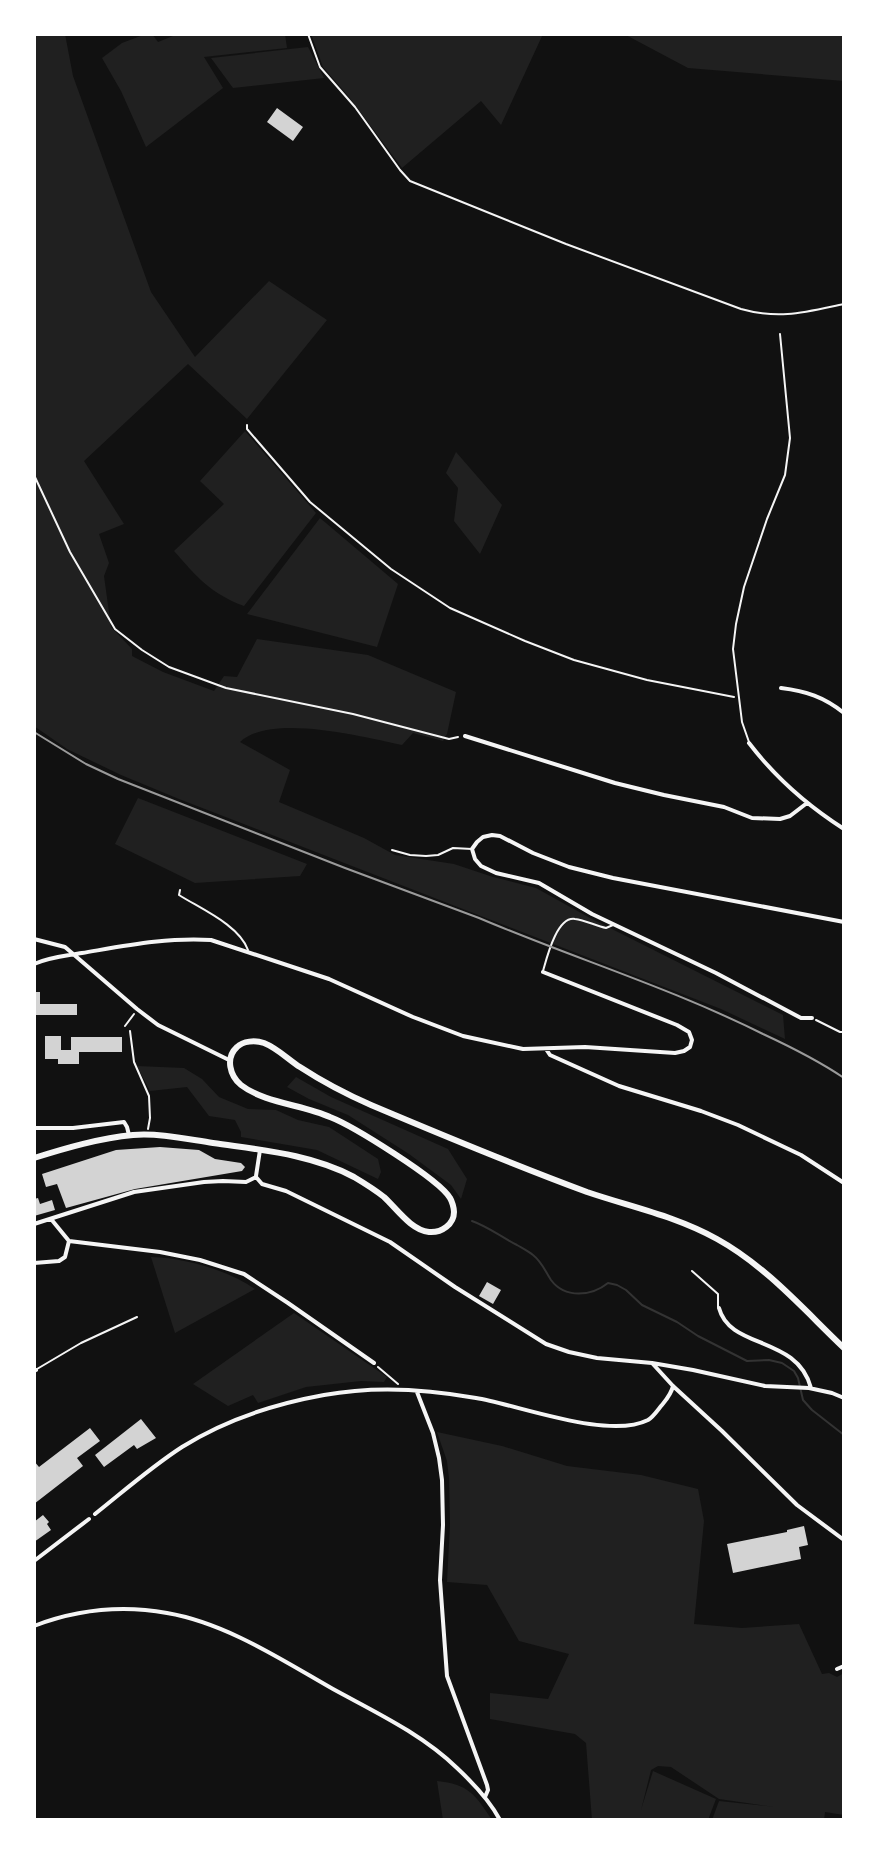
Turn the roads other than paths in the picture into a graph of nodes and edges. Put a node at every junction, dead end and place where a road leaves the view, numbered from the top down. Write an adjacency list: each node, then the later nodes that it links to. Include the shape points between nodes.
1 (780, 334): 5 (lane, via 790,438 787,463 744,587 733,649)
2 (781, 688): 3 (street, via 810,692)
3 (844, 713)
4 (465, 736): 6 (street, via 752,818 780,819)
5 (749, 743): 6 (street)
6 (807, 803): 7 (street)
7 (844, 829)
8 (472, 849): 9 (lane, via 426,856); 11 (street, via 483,837 500,836 584,871); 12 (street, via 481,866 539,883)
9 (392, 850)
10 (180, 890): 14 (lane, via 179,895 240,935)
11 (844, 922)
12 (615, 925): 17 (lane, via 566,920); 18 (street, via 801,1018)
13 (34, 939): 15 (street, via 65,947)
14 (249, 951): 15 (street, via 193,939); 19 (street, via 463,1036)
15 (74, 955): 16 (street); 20 (street, via 137,1009)
16 (34, 964)
17 (543, 972): 19 (street, via 677,1025 692,1040 690,1047 675,1053)
18 (812, 1018)
19 (546, 1049): 26 (street, via 607,1081 738,1125)
20 (229, 1060): 23 (main road, via 243,1087 330,1116 420,1172 450,1197 454,1215 445,1228 431,1233 349,1174); 34 (main road, via 239,1045 264,1043 326,1084 365,1102 590,1193 691,1226 764,1272)
21 (34, 1128): 22 (street, via 124,1122)
22 (129, 1135): 23 (main road); 24 (main road)
23 (260, 1150): 25 (street)
24 (34, 1158)
25 (256, 1177): 27 (street, via 134,1192); 36 (street, via 390,1242 546,1344 597,1358)
26 (844, 1183)
27 (51, 1219): 28 (street); 29 (street)
28 (34, 1224)
29 (69, 1241): 30 (street, via 59,1261); 35 (street, via 160,1252 244,1274)
30 (34, 1263)
31 (692, 1271): 32 (lane, via 718,1294)
32 (719, 1308): 39 (street, via 724,1322 790,1356 808,1377)
33 (137, 1317): 37 (lane)
34 (844, 1348)
35 (374, 1363)
36 (652, 1363): 38 (street); 39 (street, via 765,1386)
37 (35, 1371)
38 (673, 1386): 40 (street, via 650,1419 613,1426 548,1417 477,1398); 44 (street, via 797,1505)
39 (810, 1388): 41 (street)
40 (417, 1392): 42 (street, via 328,1394 267,1407 183,1446); 49 (street, via 433,1433 442,1480 440,1595 447,1672 487,1785)
41 (844, 1398)
42 (95, 1514)
43 (89, 1519): 45 (street)
44 (844, 1540)
45 (34, 1561)
46 (34, 1626): 49 (street, via 116,1609 170,1613 217,1628 393,1722 457,1767)
47 (844, 1666): 48 (street)
48 (837, 1669)
49 (485, 1797): 50 (street)
50 (500, 1820)

